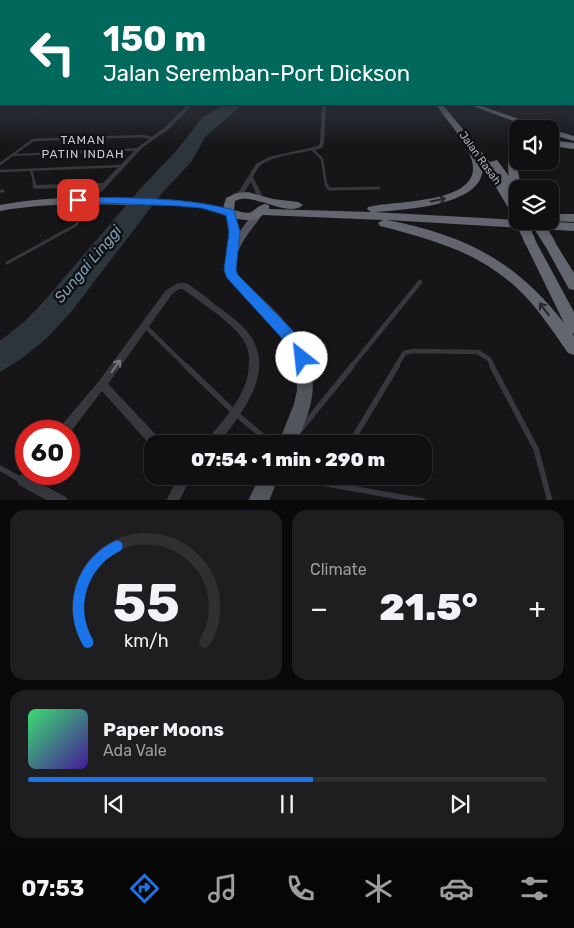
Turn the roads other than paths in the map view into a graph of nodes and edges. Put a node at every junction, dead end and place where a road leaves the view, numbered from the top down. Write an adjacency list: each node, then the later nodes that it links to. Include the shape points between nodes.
1 (190, 105): 9 (street, via 167,128)
2 (324, 105): 14 (street, via 322,143)
3 (439, 105): 8 (highway, Jalan Rasah)
4 (448, 105): 22 (highway, Jalan Rasah, via 474,135)
5 (473, 105): 6 (highway)
6 (517, 120)
7 (559, 134): 10 (highway)
8 (464, 136): 24 (highway, Jalan Rasah); 31 (highway, one-way to 8, via 452,197 470,188 479,170)
9 (151, 138): 13 (street); 15 (lane, via 33,140)
10 (574, 139)
11 (559, 144): 12 (highway)
12 (574, 146)
13 (138, 149): 15 (street); 17 (street)
14 (313, 150): 20 (street, via 264,162 254,170); 25 (lane, via 322,159 329,189)
15 (14, 155): 16 (lane)
16 (0, 164)
17 (122, 166): 18 (lane); 21 (street)
18 (31, 170): 19 (lane); 23 (lane)
19 (0, 171)
20 (252, 178): 26 (street); 27 (street)
21 (104, 185): 23 (street); 28 (street)
22 (509, 186)
23 (35, 187)
24 (509, 187)
25 (379, 188)
26 (237, 197): 27 (highway, via 250,194); 29 (highway); 32 (highway, via 228,203)
27 (262, 198): 31 (highway, via 298,205); 33 (highway, via 266,206)
28 (91, 200): 29 (highway); 30 (highway, via 34,202); 42 (lane, via 76,225)
29 (179, 203): 32 (highway)
30 (0, 208)
31 (372, 209): 35 (highway)
32 (229, 212): 33 (highway, via 240,217); 41 (main road, via 234,225)
33 (259, 213): 34 (highway); 41 (main road)
34 (328, 213): 38 (highway); 47 (highway, one-way to 34, via 520,283 482,256 432,233)
35 (509, 215)
36 (559, 218): 37 (highway)
37 (574, 218)
38 (574, 227)
39 (525, 230): 46 (highway, bridge)
40 (542, 230): 44 (highway, bridge)
41 (233, 248): 54 (main road, via 230,270 233,278 294,341 302,358 305,390)
42 (7, 263)
43 (420, 282): 55 (lane, via 404,297)
44 (574, 285)
45 (145, 326): 48 (street, one-way to 45); 49 (lane); 49 (street, via 169,292 185,286 236,327 249,340 254,373 250,388)
46 (574, 327)
47 (574, 348)
48 (102, 384): 50 (street); 51 (street)
49 (236, 413): 52 (street); 53 (lane)
50 (73, 420)
51 (149, 435)
52 (218, 435)
53 (262, 435)
54 (291, 435)
55 (295, 435)
56 (355, 435): 67 (lane, via 404,353 478,352 489,360 536,449)
57 (0, 468): 58 (lane)
58 (15, 473)
59 (39, 485): 63 (street)
60 (181, 485): 64 (street)
61 (266, 485): 65 (main road)
62 (333, 485): 66 (lane)
63 (62, 500)
64 (172, 500)
65 (258, 500)
66 (423, 500)
67 (550, 500)

